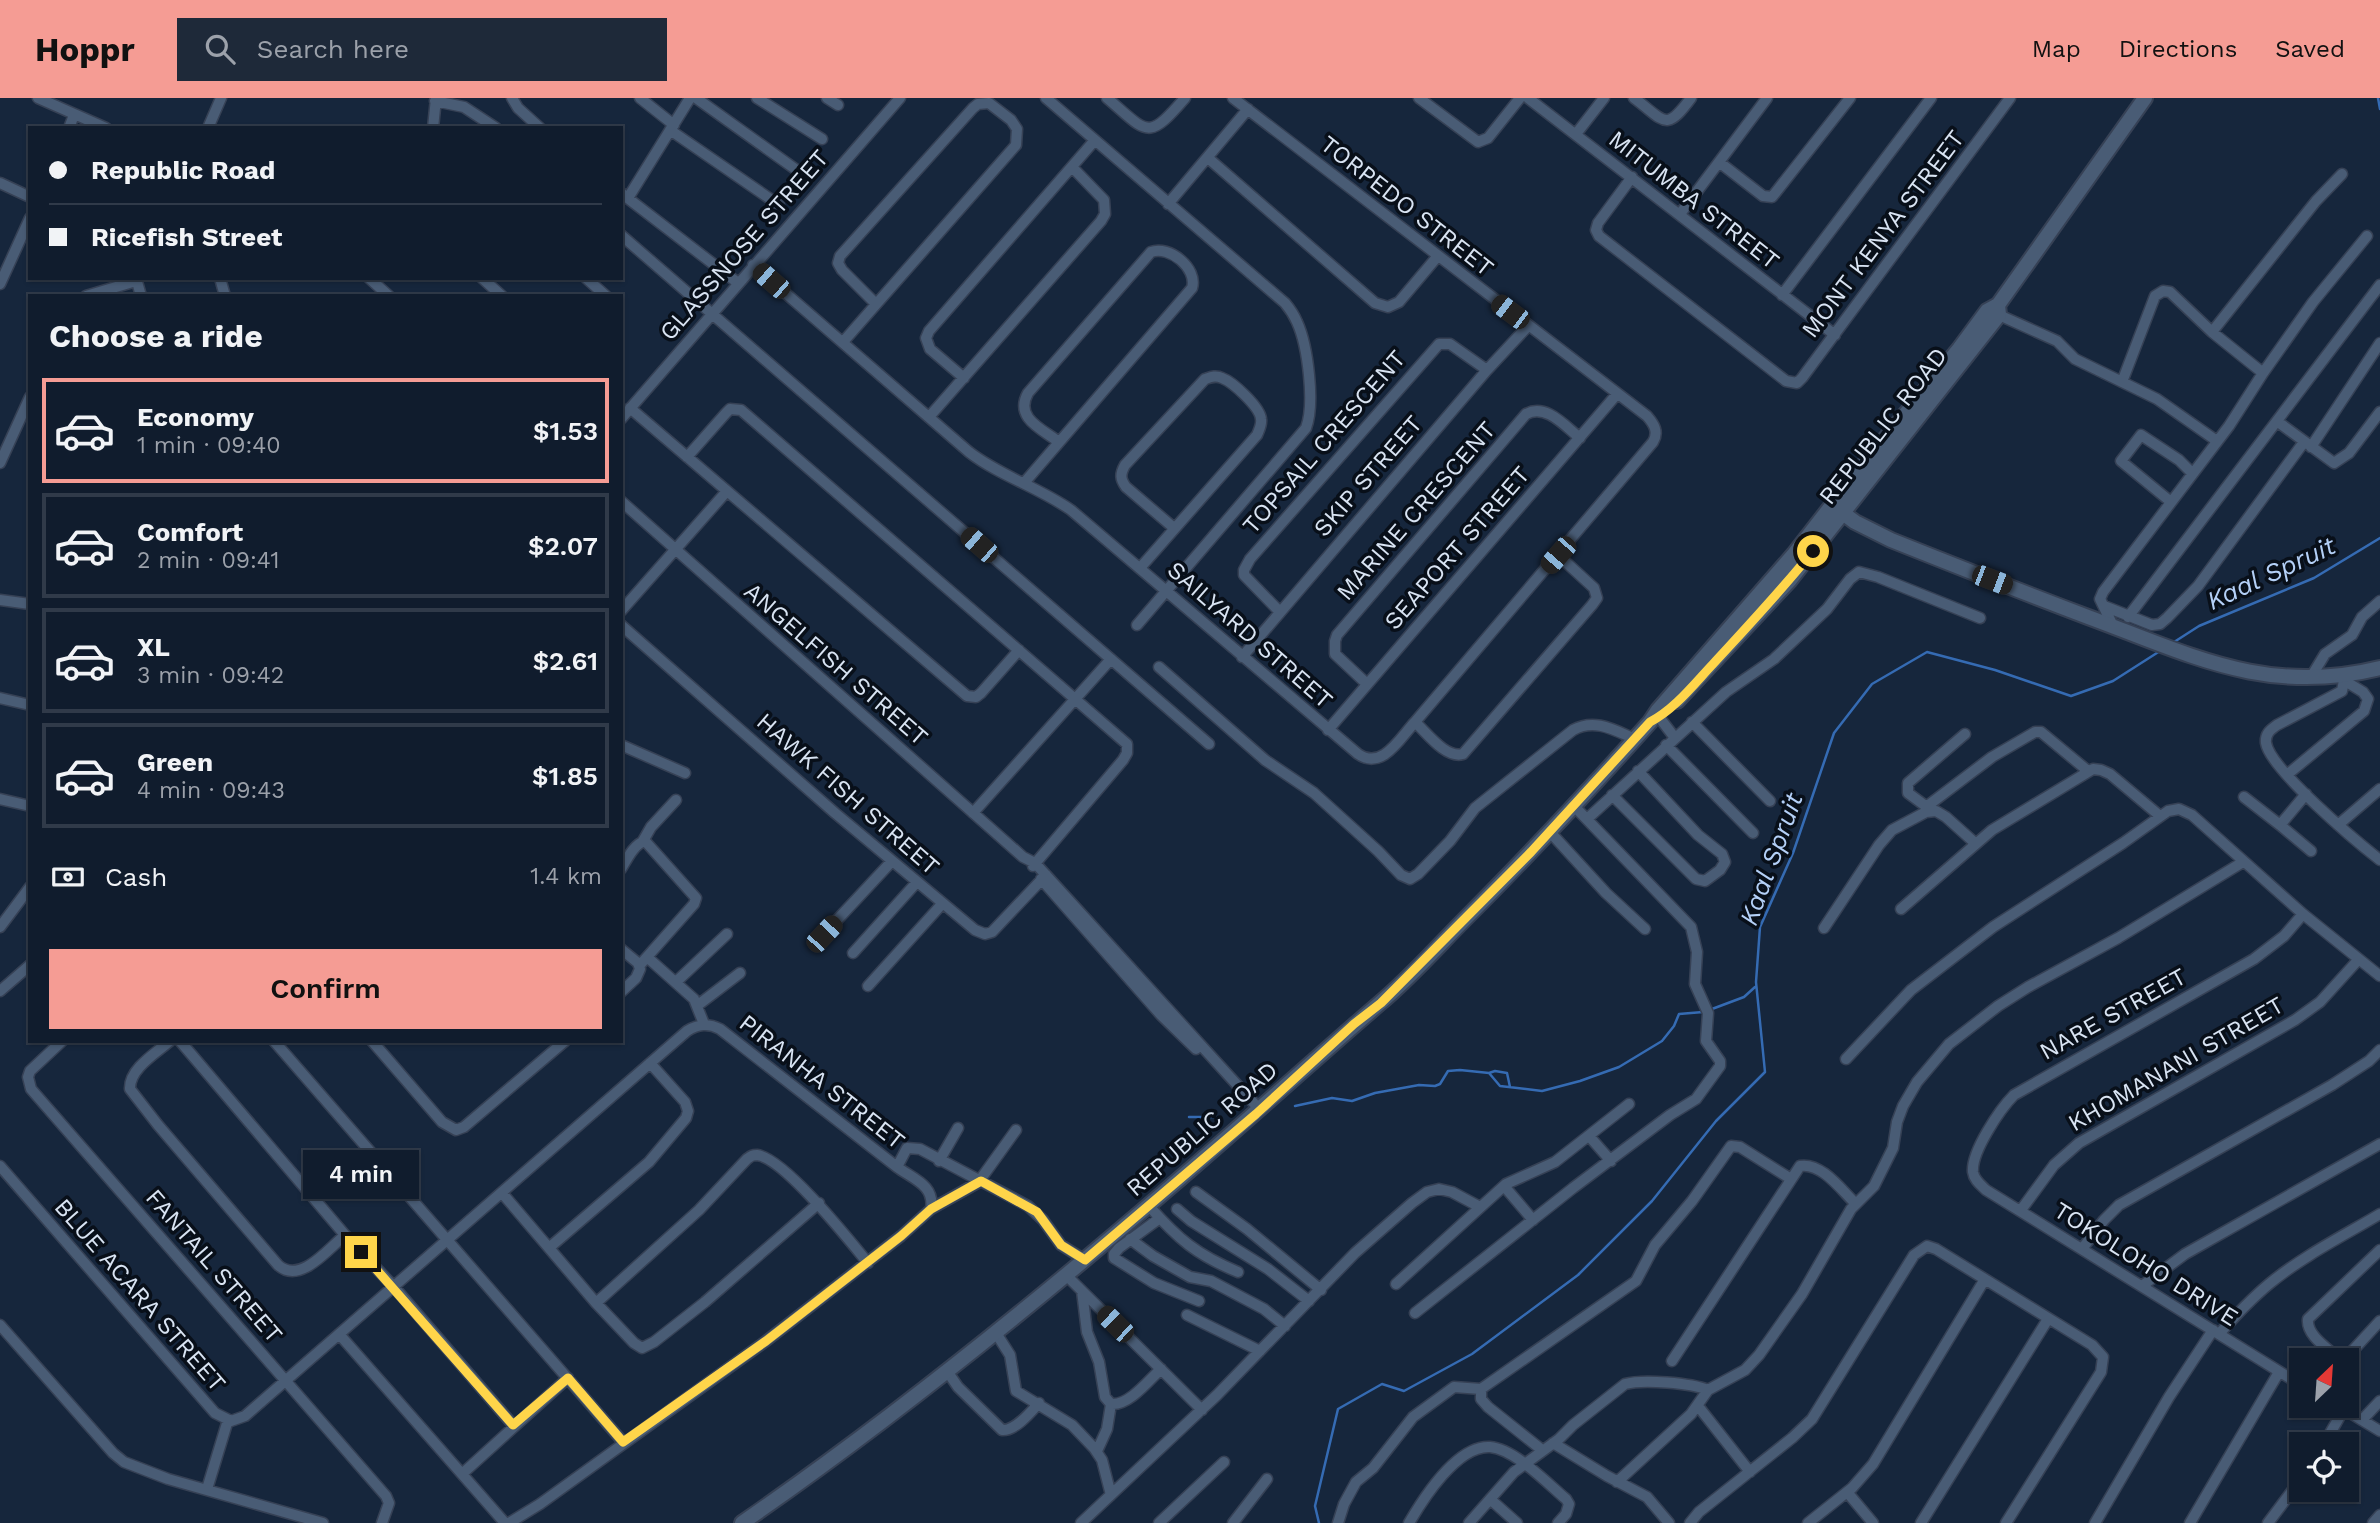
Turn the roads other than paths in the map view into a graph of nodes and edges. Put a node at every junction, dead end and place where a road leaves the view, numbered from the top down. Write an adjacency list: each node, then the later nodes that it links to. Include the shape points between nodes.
1 (38, 98): 28 (street)
2 (221, 98): 31 (street)
3 (512, 98): 34 (street)
4 (640, 98): 35 (street)
5 (690, 98): 35 (street)
6 (696, 98): 42 (street)
7 (757, 98): 37 (street)
8 (827, 98): 26 (street)
9 (900, 98): 55 (street, GLASSNOSE STREET)
10 (1046, 98): 38 (street)
11 (1107, 98): 12 (street, via 1145,128 1163,123)
12 (1185, 98)
13 (1233, 98): 27 (street, TORPEDO STREET)
14 (1419, 98): 15 (street, via 1478,142 1488,138)
15 (1520, 98)
16 (1528, 98): 36 (street, MITUMBA STREET)
17 (1604, 98): 36 (street)
18 (1634, 98): 19 (street, via 1670,121)
19 (1691, 98)
20 (1767, 98): 40 (street)
21 (1850, 98): 40 (street, via 1772,197 1763,196)
22 (1931, 98): 67 (street)
23 (2010, 98): 73 (street, MONT KENYA STREET)
24 (2145, 98): 69 (street, REPUBLIC ROAD)
25 (435, 99): 32 (street); 33 (street, via 464,107)
26 (838, 105)
27 (1248, 109): 39 (street); 54 (street, TORPEDO STREET)
28 (75, 115): 29 (street); 30 (street)
29 (70, 126)
30 (101, 126)
31 (209, 126)
32 (433, 126)
33 (493, 126)
34 (538, 126)
35 (672, 127): 46 (street); 49 (street)
36 (1576, 134): 44 (street, MITUMBA STREET)
37 (822, 139)
38 (1095, 140): 41 (street); 48 (street)
39 (1208, 158): 48 (street); 54 (street, via 1375,303 1388,307 1399,302)
40 (1719, 162): 50 (street)
41 (1072, 167): 78 (street, via 1104,200 1105,214); 78 (street, via 929,331 930,349)
42 (798, 171)
43 (2342, 174): 72 (street)
44 (1632, 177): 50 (street, MITUMBA STREET); 73 (street, MONT KENYA STREET, via 1598,223 1598,236 1784,380 1794,383 1802,378)
45 (0, 183): 47 (street)
46 (624, 195): 60 (street)
47 (28, 196)
48 (1168, 204): 104 (street, via 1276,293 1292,313 1301,334 1310,410 1300,438)
49 (779, 205)
50 (1680, 214): 67 (street, MITUMBA STREET)
51 (28, 222): 61 (street)
52 (2367, 236): 77 (street)
53 (623, 237): 70 (street)
54 (1437, 257): 71 (street, TORPEDO STREET)
55 (753, 265): 60 (street, GLASSNOSE STREET); 74 (street, SAILYARD STREET)
56 (133, 280): 63 (street)
57 (371, 280): 64 (street)
58 (484, 280): 65 (street)
59 (588, 280): 66 (street)
60 (738, 283): 70 (street, GLASSNOSE STREET)
61 (0, 284)
62 (2380, 285): 86 (street)
63 (92, 294)
64 (387, 294)
65 (500, 294)
66 (604, 294)
67 (1782, 295): 73 (street, MITUMBA STREET)
68 (876, 304): 68 (street, via 1016,145 1017,129 989,103 973,108 840,256 842,270); 74 (street)
69 (1998, 310): 79 (street); 99 (street, REPUBLIC ROAD, via 1987,311)
70 (713, 314): 82 (street, GLASSNOSE STREET); 118 (street)
71 (1528, 326): 76 (street, SKIP STREET); 80 (street, TORPEDO STREET)
72 (2212, 332): 77 (street); 79 (street, via 2170,292 2163,291 2155,296)
73 (1835, 335)
74 (843, 342): 85 (street, SAILYARD STREET)
75 (2380, 343): 91 (street)
76 (1487, 370): 110 (street, SKIP STREET); 110 (street, TOPSAIL CRESCENT, via 1450,344 1439,344 1250,559 1244,575)
77 (2263, 373): 89 (street)
78 (964, 378): 85 (street)
79 (2122, 382): 89 (street, via 2169,406)
80 (1617, 394): 87 (street, TORPEDO STREET); 88 (street, SEAPORT STREET)
81 (28, 401): 93 (street)
82 (631, 408): 84 (street, GLASSNOSE STREET); 92 (street)
83 (2380, 412): 91 (street, via 2338,461 2329,461)
84 (623, 417)
85 (929, 417): 95 (street, SAILYARD STREET, via 980,460)
86 (2277, 422): 91 (street); 111 (street)
87 (1653, 425): 102 (street, SAILYARD STREET, via 1653,442)
88 (1580, 438): 123 (street, SEAPORT STREET); 123 (street, MARINE CRESCENT, via 1546,412 1526,414 1338,635 1335,654)
89 (2217, 441): 94 (street)
90 (1059, 443): 90 (street, via 1192,288 1191,271 1171,255 1151,252 1028,393 1025,416); 95 (street)
91 (2307, 444): 111 (street, via 2274,480 2175,612 2152,625)
92 (687, 457): 96 (street); 116 (street, via 730,409 741,410)
93 (0, 463)
94 (2192, 473): 97 (street); 97 (street, via 2141,435 2120,461)
95 (1024, 483): 103 (street, SAILYARD STREET, via 1071,510)
96 (727, 491): 101 (street); 116 (street, via 967,696 981,693)
97 (2171, 502): 108 (street, via 2103,592)
98 (623, 503): 101 (street, ANGELFISH STREET)
99 (1838, 509): 114 (street, via 1891,540); 127 (street, REPUBLIC ROAD, via 1756,618)
100 (1174, 528): 100 (street, via 1261,427 1255,405 1219,376 1205,379 1121,473 1126,487); 103 (street)
101 (676, 550): 109 (street); 150 (street, ANGELFISH STREET)
102 (1558, 555): 128 (street, SAILYARD STREET); 128 (street, via 1594,588 1597,598 1592,606 1463,754 1449,753)
103 (1140, 568): 104 (street, SAILYARD STREET)
104 (1166, 592): 113 (street); 117 (street, SAILYARD STREET)
105 (0, 600): 107 (street)
106 (2380, 601): 121 (street, via 2362,617 2352,635 2325,654)
107 (28, 604)
108 (2104, 606): 111 (street); 114 (street)
109 (623, 609)
110 (1279, 611): 117 (street, SKIP STREET)
111 (2128, 617)
112 (1980, 618): 129 (street, via 1859,572 1774,659 1739,681)
113 (1138, 625)
114 (2113, 626): 121 (street, via 2233,670)
115 (623, 627): 161 (street, HAWK FISH STREET)
116 (1019, 650): 125 (street)
117 (1242, 657): 130 (street, SAILYARD STREET)
118 (1111, 659): 125 (street); 134 (street)
119 (1159, 667): 132 (street, via 1265,760 1305,786 1409,879 1450,841 1475,808 1573,730 1600,725)
120 (2380, 668): 122 (street)
121 (2311, 677): 122 (street)
122 (2345, 678): 139 (street, via 2368,699 2368,706); 139 (street, via 2342,691 2269,730 2265,740 2270,752)
123 (1367, 684): 130 (street, SEAPORT STREET)
124 (0, 698): 126 (street)
125 (1077, 699): 150 (street); 164 (street, via 1127,744 1127,753)
126 (28, 705)
127 (1655, 719): 132 (street, REPUBLIC ROAD); 133 (street)
128 (1415, 722): 130 (street, SAILYARD STREET, via 1384,756 1374,760 1364,759)
129 (1692, 722): 133 (street); 146 (street)
130 (1328, 730)
131 (1965, 734): 149 (street, via 1908,783 1908,793)
132 (1635, 739): 148 (street, REPUBLIC ROAD)
133 (1671, 741): 136 (street); 156 (street)
134 (1209, 744)
135 (623, 746): 138 (street)
136 (1637, 771): 142 (street); 142 (street, via 1722,854 1725,862 1720,870 1705,881 1696,879)
137 (2088, 771): 149 (street, via 2038,732 1992,757); 151 (street, via 2105,771); 158 (street)
138 (685, 773)
139 (2288, 774): 141 (street)
140 (2380, 789): 154 (street)
141 (2306, 794): 153 (street); 154 (street)
142 (1612, 795): 152 (street)
143 (2244, 797): 153 (street)
144 (0, 799): 147 (street)
145 (676, 800): 157 (street)
146 (1770, 801)
147 (28, 806)
148 (1574, 806): 152 (street); 155 (street, REPUBLIC ROAD)
149 (1928, 809): 158 (street, via 1946,817); 172 (street, via 1885,836)
150 (973, 813): 164 (street, ANGELFISH STREET)
151 (2160, 816): 162 (street, via 2174,809 2188,812); 197 (street, via 1936,969 1897,1002)
152 (1587, 818): 206 (street, via 1690,927 1698,953 1695,984 1708,1013 1706,1041 1721,1064 1696,1098)
153 (2280, 825): 159 (street)
154 (2338, 825): 160 (street)
155 (1550, 832): 173 (street); 200 (street, REPUBLIC ROAD, via 1381,1003)
156 (1752, 833)
157 (643, 841): 163 (street); 178 (street, via 696,898)
158 (1975, 843): 169 (street)
159 (2311, 850)
160 (2380, 860)
161 (892, 861): 166 (street, HAWK FISH STREET); 175 (street)
162 (2243, 862): 170 (street); 216 (street, via 2028,987 1949,1044 1903,1106 1889,1157 1870,1193)
163 (623, 866)
164 (1033, 866): 165 (street, ANGELFISH STREET)
165 (1044, 877): 168 (street, HAWK FISH STREET, via 988,933 975,930); 200 (street, ANGELFISH STREET, via 1161,1015)
166 (917, 882): 168 (street, HAWK FISH STREET); 177 (street)
167 (28, 890): 171 (street)
168 (942, 904): 185 (street)
169 (1901, 909)
170 (2303, 914): 179 (street); 209 (street, NARE STREET, via 2255,959 2014,1095 1987,1130)
171 (0, 927)
172 (1824, 928)
173 (1646, 929)
174 (727, 934): 184 (street)
175 (824, 934)
176 (623, 951): 181 (street)
177 (853, 953)
178 (647, 957): 181 (street); 184 (street)
179 (2359, 959): 183 (street); 221 (street, KHOMANANI STREET, via 2320,1002 2295,1020 2079,1143 2054,1165)
180 (28, 967): 187 (street)
181 (639, 970): 186 (street)
182 (740, 973): 188 (street)
183 (2380, 976)
184 (677, 982): 188 (street)
185 (867, 986)
186 (623, 990)
187 (0, 991)
188 (698, 1005): 189 (street)
189 (704, 1024): 198 (street, PIRANHA STREET, via 687,1031); 208 (street, PIRANHA STREET, via 720,1029)
190 (60, 1043): 262 (street, FANTAIL STREET, via 30,1071 31,1089)
191 (168, 1043): 225 (street, via 134,1074 130,1089 278,1265 288,1272 300,1271)
192 (182, 1043): 225 (street)
193 (276, 1043): 226 (street)
194 (374, 1043): 195 (street, via 442,1122 456,1130 464,1128)
195 (563, 1043)
196 (2380, 1050): 229 (street, via 2332,1085 2119,1205)
197 (1846, 1059)
198 (650, 1063): 214 (street, PIRANHA STREET); 228 (street, via 685,1102 686,1118 649,1163)
199 (1629, 1104): 203 (street)
200 (1258, 1112): 217 (street, REPUBLIC ROAD)
201 (958, 1128): 205 (street)
202 (1016, 1130): 211 (street)
203 (1589, 1136): 206 (street); 212 (street, via 1555,1162)
204 (2380, 1144): 237 (street, via 2185,1254)
205 (939, 1161): 208 (street, via 910,1147); 211 (street)
206 (1611, 1161): 224 (street)
207 (0, 1166): 271 (street, BLUE ACARA STREET, via 215,1413)
208 (897, 1167): 219 (street, PIRANHA STREET, via 928,1189)
209 (1973, 1173): 221 (street, TOKOLOHO DRIVE, via 1986,1190)
210 (1791, 1179): 216 (street, via 1806,1165 1824,1174); 256 (street); 263 (street, via 1731,1146 1651,1250 1636,1281)
211 (981, 1181): 219 (street); 231 (street, via 1037,1212 1061,1245)
212 (1504, 1186): 218 (street); 224 (street)
213 (1196, 1192): 239 (street)
214 (502, 1193): 226 (street, PIRANHA STREET); 228 (street)
215 (819, 1203): 232 (street); 243 (street, via 647,1347 638,1346); 243 (street, via 773,1163 751,1156)
216 (1856, 1204): 264 (street, via 1759,1355 1745,1370)
217 (1149, 1206): 223 (street); 231 (street, REPUBLIC ROAD)
218 (1480, 1208): 236 (street); 239 (street, via 1444,1190 1427,1192 1354,1253)
219 (931, 1209): 232 (street)
220 (1177, 1209): 242 (street)
221 (2021, 1210): 229 (street, TOKOLOHO DRIVE)
222 (2380, 1214): 250 (street, via 2272,1282)
223 (1160, 1219): 227 (street); 233 (street, via 1187,1245)
224 (1533, 1220): 244 (street)
225 (345, 1235): 238 (street)
226 (447, 1239): 238 (street, BLUE ACARA STREET); 261 (street)
227 (1130, 1239): 241 (street, via 1115,1252 1115,1259 1154,1283); 249 (street, via 1190,1277 1218,1284 1264,1309)
228 (550, 1247): 243 (street)
229 (2082, 1249): 237 (street, TOKOLOHO DRIVE)
230 (2380, 1250): 253 (street, via 2308,1319 2310,1332)
231 (1085, 1260): 234 (street, REPUBLIC ROAD)
232 (868, 1263): 275 (street)
233 (1238, 1272)
234 (1067, 1276): 240 (street); 251 (street, REPUBLIC ROAD)
235 (1985, 1279): 246 (street); 281 (street, via 1936,1249 1923,1247 1812,1419); 286 (street, via 1872,1464)
236 (1396, 1284)
237 (2142, 1286): 250 (street, TOKOLOHO DRIVE)
238 (394, 1287): 252 (street, BLUE ACARA STREET); 273 (street)
239 (1321, 1290): 242 (street)
240 (1082, 1291): 257 (street); 267 (street, via 1087,1332)
241 (1199, 1301)
242 (1309, 1301): 249 (street)
243 (596, 1303)
244 (1415, 1314)
245 (1187, 1315): 255 (street)
246 (2048, 1319): 308 (street); 309 (street, via 2092,1345 2103,1363)
247 (2380, 1321): 254 (street)
248 (0, 1325): 285 (street, via 118,1458)
249 (1285, 1326): 255 (street)
250 (2216, 1332): 259 (street, TOKOLOHO DRIVE); 310 (street, via 2169,1397)
251 (996, 1333): 258 (street, REPUBLIC ROAD); 266 (street, via 1010,1354 1016,1391)
252 (339, 1334): 262 (street, BLUE ACARA STREET); 282 (street)
253 (2328, 1348)
254 (2354, 1348)
255 (1260, 1350): 269 (street)
256 (1672, 1361)
257 (1161, 1369): 267 (street, via 1125,1400); 269 (street)
258 (947, 1371): 266 (street, via 1002,1430 1025,1420); 295 (street, REPUBLIC ROAD)
259 (2279, 1371): 260 (street, TOKOLOHO DRIVE); 311 (street)
260 (2289, 1377)
261 (568, 1378): 273 (street); 275 (street)
262 (285, 1380): 271 (street, BLUE ACARA STREET, via 242,1418); 293 (street, FANTAIL STREET, via 386,1496 389,1503)
263 (1481, 1389): 277 (street, via 1481,1399 1488,1407); 299 (street, via 1454,1387 1413,1417 1351,1488)
264 (1708, 1390): 268 (street); 276 (street, via 1682,1384 1625,1384)
265 (2380, 1401): 272 (street)
266 (1039, 1404): 278 (street, via 1072,1424)
267 (1111, 1404): 278 (street)
268 (1698, 1406): 281 (street); 284 (street)
269 (1202, 1409): 287 (street)
270 (2359, 1418): 272 (street)
271 (228, 1420): 285 (street)
272 (2362, 1420): 274 (street)
273 (513, 1425): 282 (street)
274 (2380, 1432)
275 (623, 1442): 294 (street)
276 (1553, 1443): 277 (street); 284 (street)
277 (1542, 1450): 280 (street)
278 (1097, 1451): 287 (street)
279 (1224, 1462): 297 (street)
280 (1525, 1464): 289 (street); 300 (street, via 1492,1448 1476,1451 1443,1473); 303 (street, via 1569,1502)
281 (1750, 1472): 305 (street)
282 (462, 1474): 294 (street)
283 (1267, 1479): 298 (street)
284 (1617, 1482): 304 (street, via 1647,1497)
285 (207, 1489): 292 (street)
286 (1847, 1492): 306 (street); 307 (street)
287 (1111, 1495): 291 (street)
288 (2289, 1495): 312 (street)
289 (1490, 1499): 301 (street); 302 (street)
290 (2380, 1515): 313 (street)
291 (1091, 1519): 296 (street)
292 (323, 1523)
293 (383, 1523)
294 (507, 1523)
295 (742, 1523)
296 (1081, 1523)
297 (1158, 1523)
298 (1233, 1523)
299 (1338, 1523)
300 (1409, 1523)
301 (1469, 1523)
302 (1517, 1523)
303 (1558, 1523)
304 (1669, 1523)
305 (1690, 1523)
306 (1808, 1523)
307 (1873, 1523)
308 (1921, 1523)
309 (2006, 1523)
310 (2095, 1523)
311 (2190, 1523)
312 (2268, 1523)
313 (2372, 1523)

